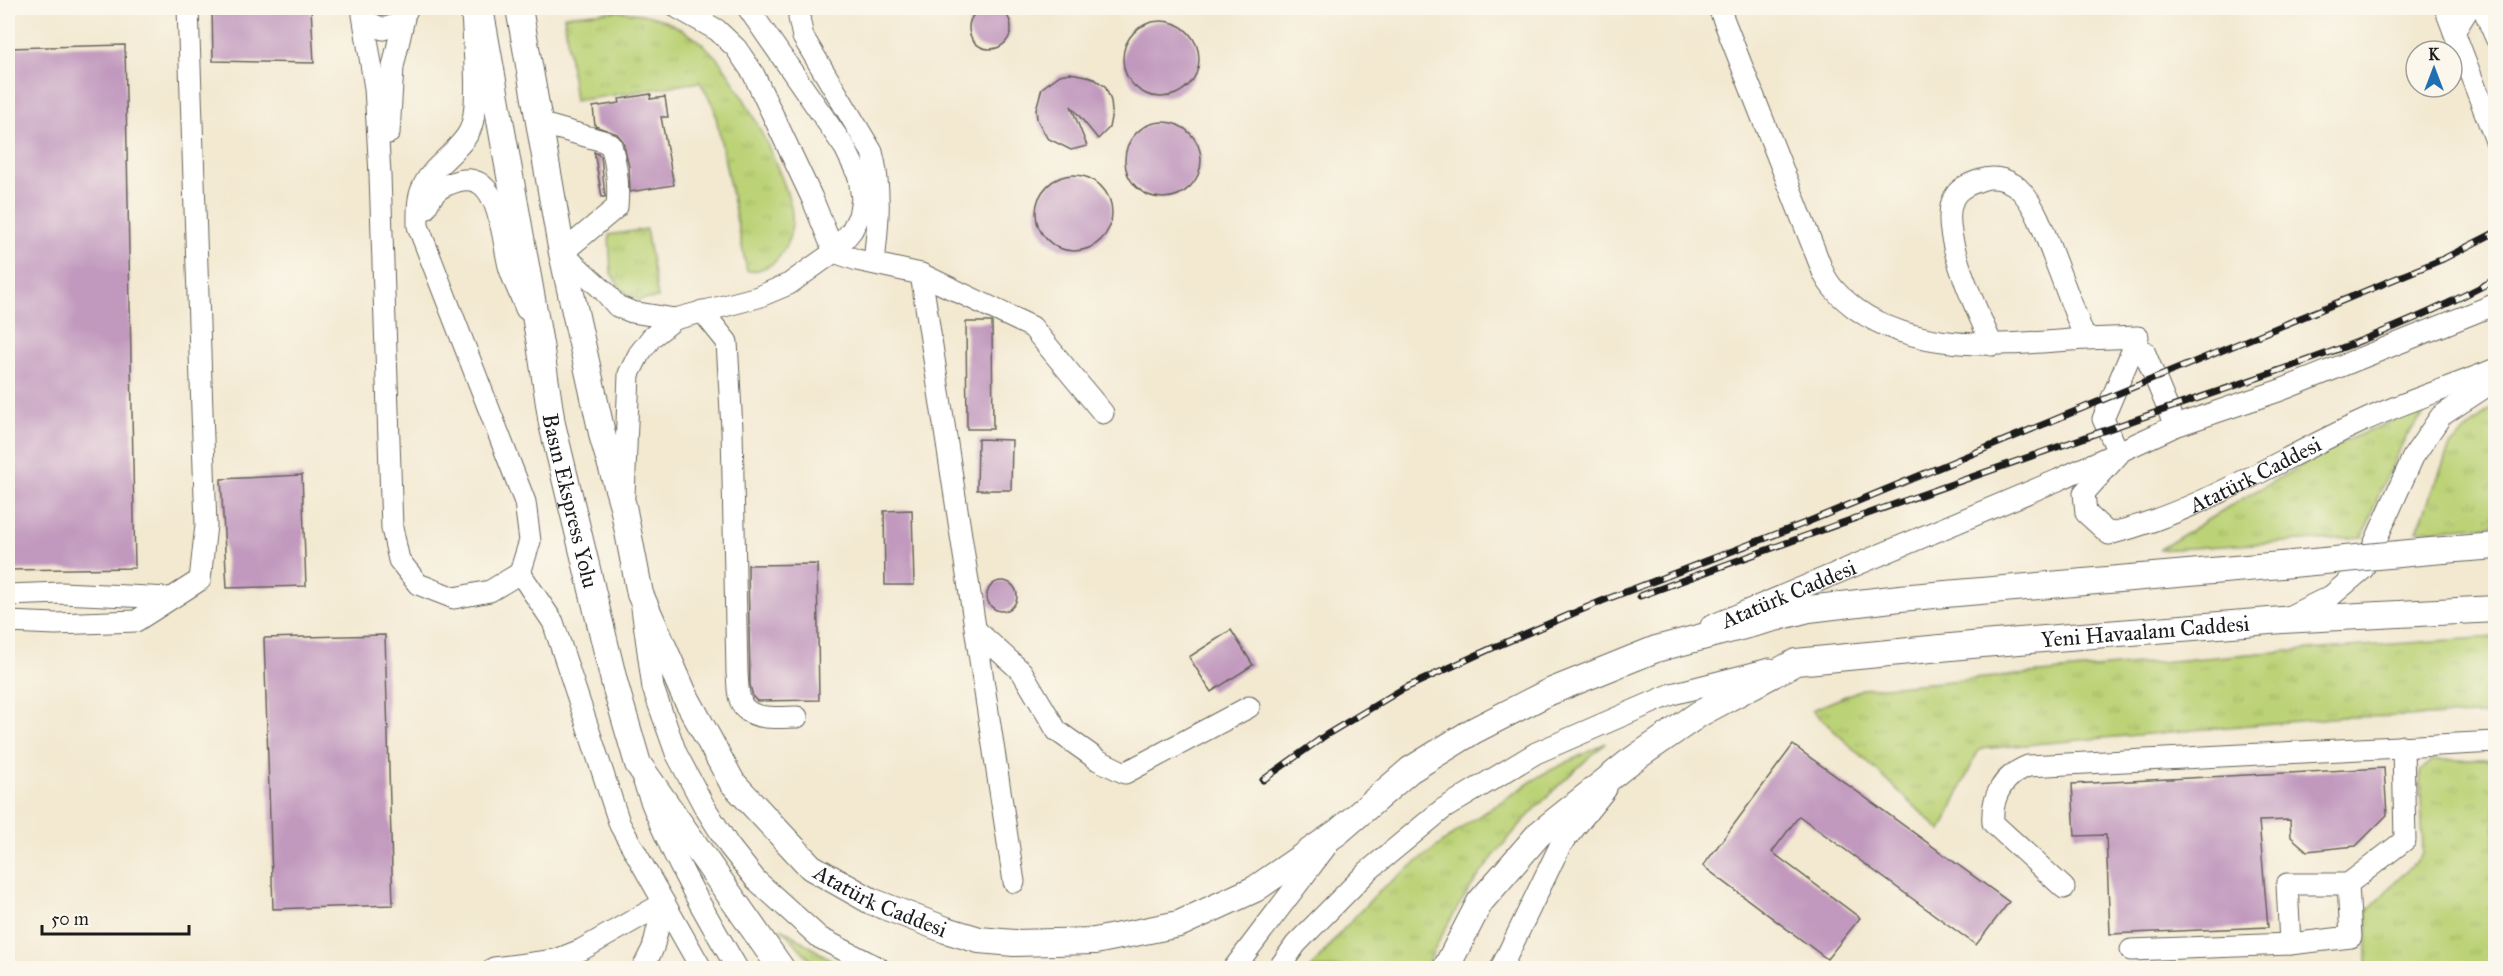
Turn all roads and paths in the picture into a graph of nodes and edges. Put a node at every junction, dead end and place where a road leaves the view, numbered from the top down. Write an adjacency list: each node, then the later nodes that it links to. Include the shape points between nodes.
1 (188, 8): 41 (street, via 206,525 200,580)
2 (472, 8): 19 (street, via 476,109 457,150 422,189)
3 (480, 8): 28 (main road, Basın Ekspress Yolu)
4 (519, 8): 16 (main road, Basın Ekspress Yolu)
5 (678, 8): 20 (street, via 717,30 736,48 753,73)
6 (748, 8): 20 (street, via 845,148 859,177 859,216)
7 (802, 8): 22 (street, via 803,38 872,152 880,207)
8 (1719, 8): 30 (street, via 1828,284 1844,300 1883,324 1934,340)
9 (2445, 8): 14 (street)
10 (2469, 8): 14 (street)
11 (2482, 8): 15 (street)
12 (362, 11): 13 (street, via 368,22 383,29 398,24); 18 (street, via 375,88)
13 (409, 11): 18 (street, via 393,67 388,139)
14 (2454, 32): 17 (street)
15 (2496, 38)
16 (539, 123): 21 (main road, Basın Ekspress Yolu); 21 (street, via 603,141 611,145 615,159 617,207)
17 (2496, 141)
18 (380, 175): 38 (street, via 393,528 399,560 418,584 454,598 490,591)
19 (418, 226): 28 (street, via 434,192 466,179 482,184 500,219 509,267); 38 (street, via 525,502 530,541)
20 (834, 252): 22 (street); 25 (street, via 789,284 758,297)
21 (562, 254): 26 (street, via 617,306); 36 (main road, Basın Ekspress Yolu)
22 (874, 263): 23 (street)
23 (921, 274): 33 (street, via 1032,327); 45 (street)
24 (2496, 304): 34 (street, Atatürk Caddesi, via 2281,390)
25 (702, 311): 26 (street); 49 (street, via 727,342 739,694 743,706 753,714)
26 (675, 319): 36 (street, via 652,337 629,374)
27 (2085, 339): 29 (street); 30 (street); 30 (street, via 2036,212 2021,190 2006,179 1987,178 1970,183 1956,194 1951,226 1953,249)
28 (540, 344): 53 (main road, Basın Ekspress Yolu, via 552,424)
29 (2141, 344): 34 (street); 35 (street, via 2103,419)
30 (1992, 345)
31 (2496, 369): 35 (street, Atatürk Caddesi, via 2365,420 2146,525 2109,534 2086,513 2084,493)
32 (2496, 380): 43 (street, via 2441,416 2413,457 2363,569 2331,596)
33 (1103, 413)
34 (2175, 426): 35 (street, Atatürk Caddesi)
35 (2119, 454): 46 (street, Atatürk Caddesi)
36 (623, 506): 39 (main road, Atatürk Caddesi)
37 (2496, 546): 46 (main road, Atatürk Caddesi, bridge, via 1809,609)
38 (520, 573): 58 (street, via 554,622 620,825)
39 (640, 594): 54 (main road, Atatürk Caddesi, via 684,694 732,782 811,867 871,901 946,930 979,940 1014,943 1095,941 1179,924 1255,889); 68 (street, via 653,688 676,753 717,826 756,880 786,909 820,938)
40 (8, 595): 41 (street)
41 (171, 598): 44 (street, via 136,621)
42 (2496, 609): 43 (main road, Yeni Havaalanı Caddesi)
43 (2282, 620): 47 (main road, Yeni Havaalanı Caddesi)
44 (8, 622)
45 (977, 631): 48 (street, via 1022,672 1057,731 1125,773); 55 (street)
46 (1656, 649): 54 (main road, Atatürk Caddesi, via 1547,693 1473,731 1410,770)
47 (1796, 662): 52 (main road, via 1699,714); 69 (street, via 1672,694 1536,753 1443,809 1376,864 1296,944)
48 (1249, 707)
49 (797, 717)
50 (2496, 742): 51 (street)
51 (2403, 746): 56 (street, via 2405,840); 57 (street, via 2038,764 2018,770 1997,792 1993,823)
52 (1628, 763): 70 (main road, via 1539,834 1480,902); 71 (street, via 1560,846)
53 (638, 764): 66 (street, Basın Ekspress Yolu, via 658,822); 67 (main road)
54 (1338, 832): 62 (street)
55 (1014, 882)
56 (2348, 884): 59 (street, via 2351,937); 59 (street, via 2287,884)
57 (2064, 888)
58 (664, 903): 61 (street); 64 (street, via 653,948); 65 (street)
59 (2290, 944): 60 (street)
60 (2131, 950)
61 (574, 961): 63 (street)
62 (1235, 966)
63 (494, 969)
64 (643, 969)
65 (701, 969)
66 (737, 969)
67 (781, 969)
68 (879, 969)
69 (1279, 969)
70 (1446, 969)
71 (1501, 969)

